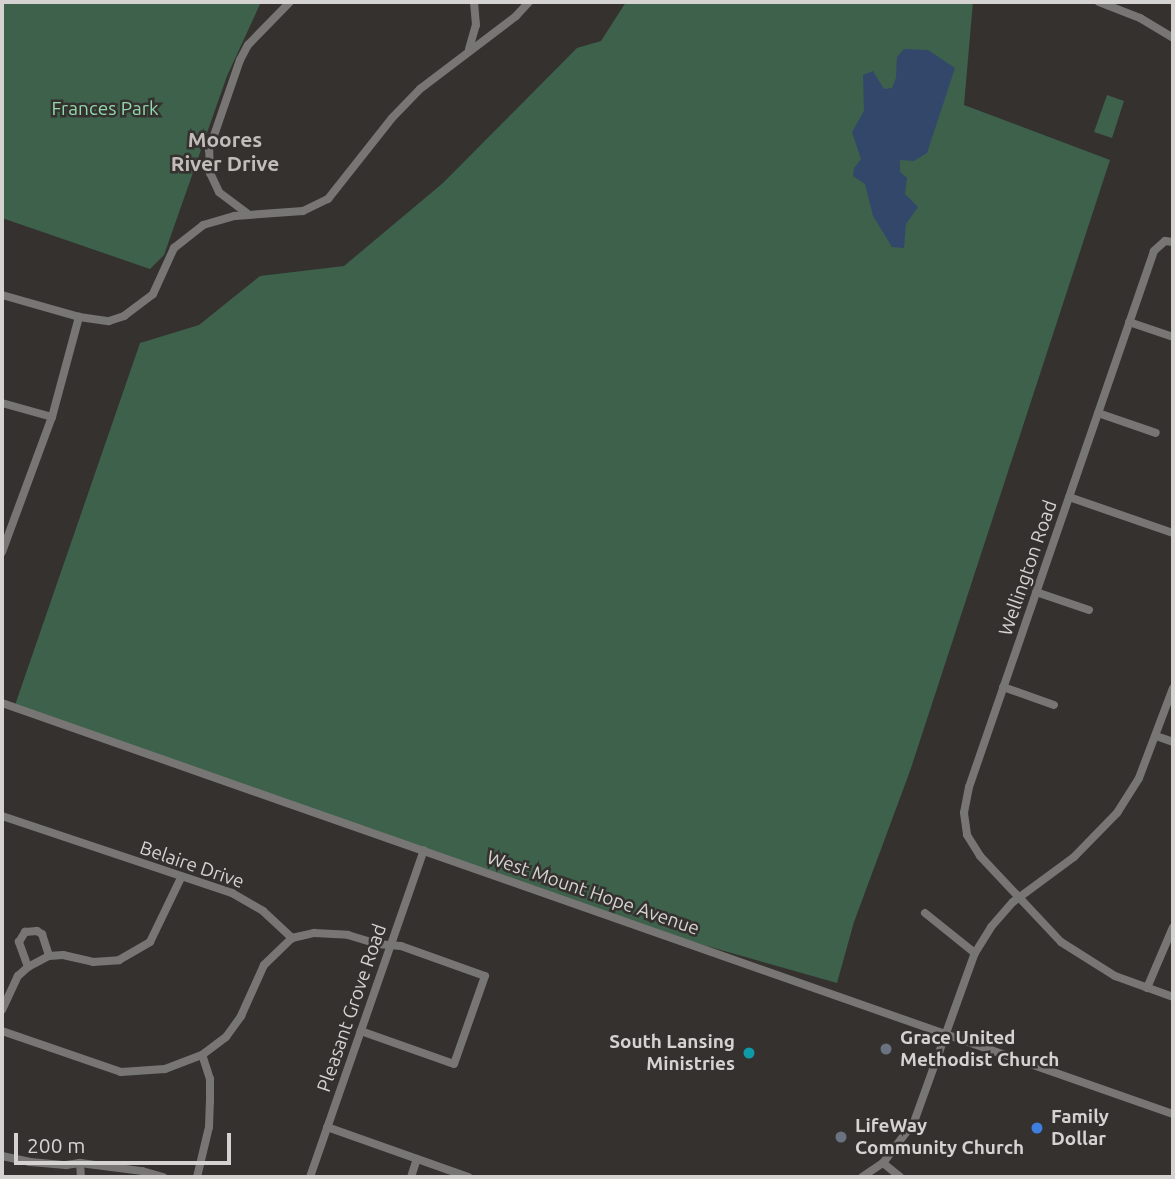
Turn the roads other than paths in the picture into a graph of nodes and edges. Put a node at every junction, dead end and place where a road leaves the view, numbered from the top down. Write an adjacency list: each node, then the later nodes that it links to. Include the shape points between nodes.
1 (290, 2): 7 (street, via 248,45 209,150 210,173 219,192)
2 (474, 2): 6 (street, via 476,25)
3 (529, 2): 6 (street)
4 (1099, 2): 5 (street, via 1140,18)
5 (1173, 38)
6 (469, 49): 7 (street, via 392,118 328,199 303,211)
7 (251, 215): 10 (street, via 219,219 187,234 174,248 153,294 137,308 109,321)
8 (1169, 242): 11 (street, Wellington Road, via 1154,251)
9 (2, 295): 10 (street)
10 (79, 317): 15 (street)
11 (1129, 322): 12 (street); 14 (street, Wellington Road)
12 (1173, 337)
13 (2, 403): 15 (street)
14 (1098, 413): 16 (street); 17 (street, Wellington Road)
15 (52, 417): 19 (street)
16 (1156, 433)
17 (1069, 496): 18 (street); 20 (street, Wellington Road)
18 (1173, 533)
19 (2, 552)
20 (1036, 592): 21 (street); 22 (street, Wellington Road)
21 (1089, 610)
22 (1003, 687): 25 (street); 31 (street, Wellington Road, via 969,786 965,825 979,856)
23 (1173, 688): 26 (street)
24 (2, 703): 29 (street, West Mount Hope Avenue)
25 (1054, 705)
26 (1156, 737): 27 (street); 31 (street, via 1139,778 1117,813 1074,857)
27 (1173, 743)
28 (2, 816): 30 (street, Belaire Drive)
29 (424, 850): 35 (street, Pleasant Grove Road); 44 (street, West Mount Hope Avenue)
30 (181, 878): 34 (street, Belaire Drive, via 232,893 263,911); 37 (street, via 150,942 130,955 107,962)
31 (1018, 898): 36 (street); 39 (street, Wellington Road, via 1081,957)
32 (925, 914): 36 (street)
33 (1173, 927): 39 (street)
34 (292, 938): 35 (street, via 314,933 348,935); 45 (street, via 264,965 226,1037)
35 (390, 945): 43 (street, Pleasant Grove Road); 43 (street, via 485,976 454,1064)
36 (975, 953): 44 (street)
37 (49, 956): 38 (street); 38 (street, via 41,934 24,932 19,942)
38 (28, 967): 41 (street, via 18,976)
39 (1147, 988): 40 (street, Wellington Road)
40 (1173, 997)
41 (2, 1010)
42 (2, 1031): 45 (street, via 121,1072 165,1069)
43 (361, 1031): 47 (street, Pleasant Grove Road)
44 (945, 1035): 46 (street, West Mount Hope Avenue); 51 (street, via 919,1112)
45 (202, 1055): 54 (street, via 210,1079 210,1102)
46 (1173, 1114)
47 (327, 1127): 49 (street); 55 (street, Pleasant Grove Road)
48 (2, 1156): 50 (street, via 30,1163)
49 (417, 1159): 56 (street); 57 (street)
50 (80, 1163): 52 (street); 53 (street)
51 (877, 1170): 58 (street, via 870,1169); 59 (street)
52 (81, 1177)
53 (163, 1177)
54 (197, 1177)
55 (310, 1177)
56 (411, 1177)
57 (468, 1177)
58 (862, 1177)
59 (900, 1177)

